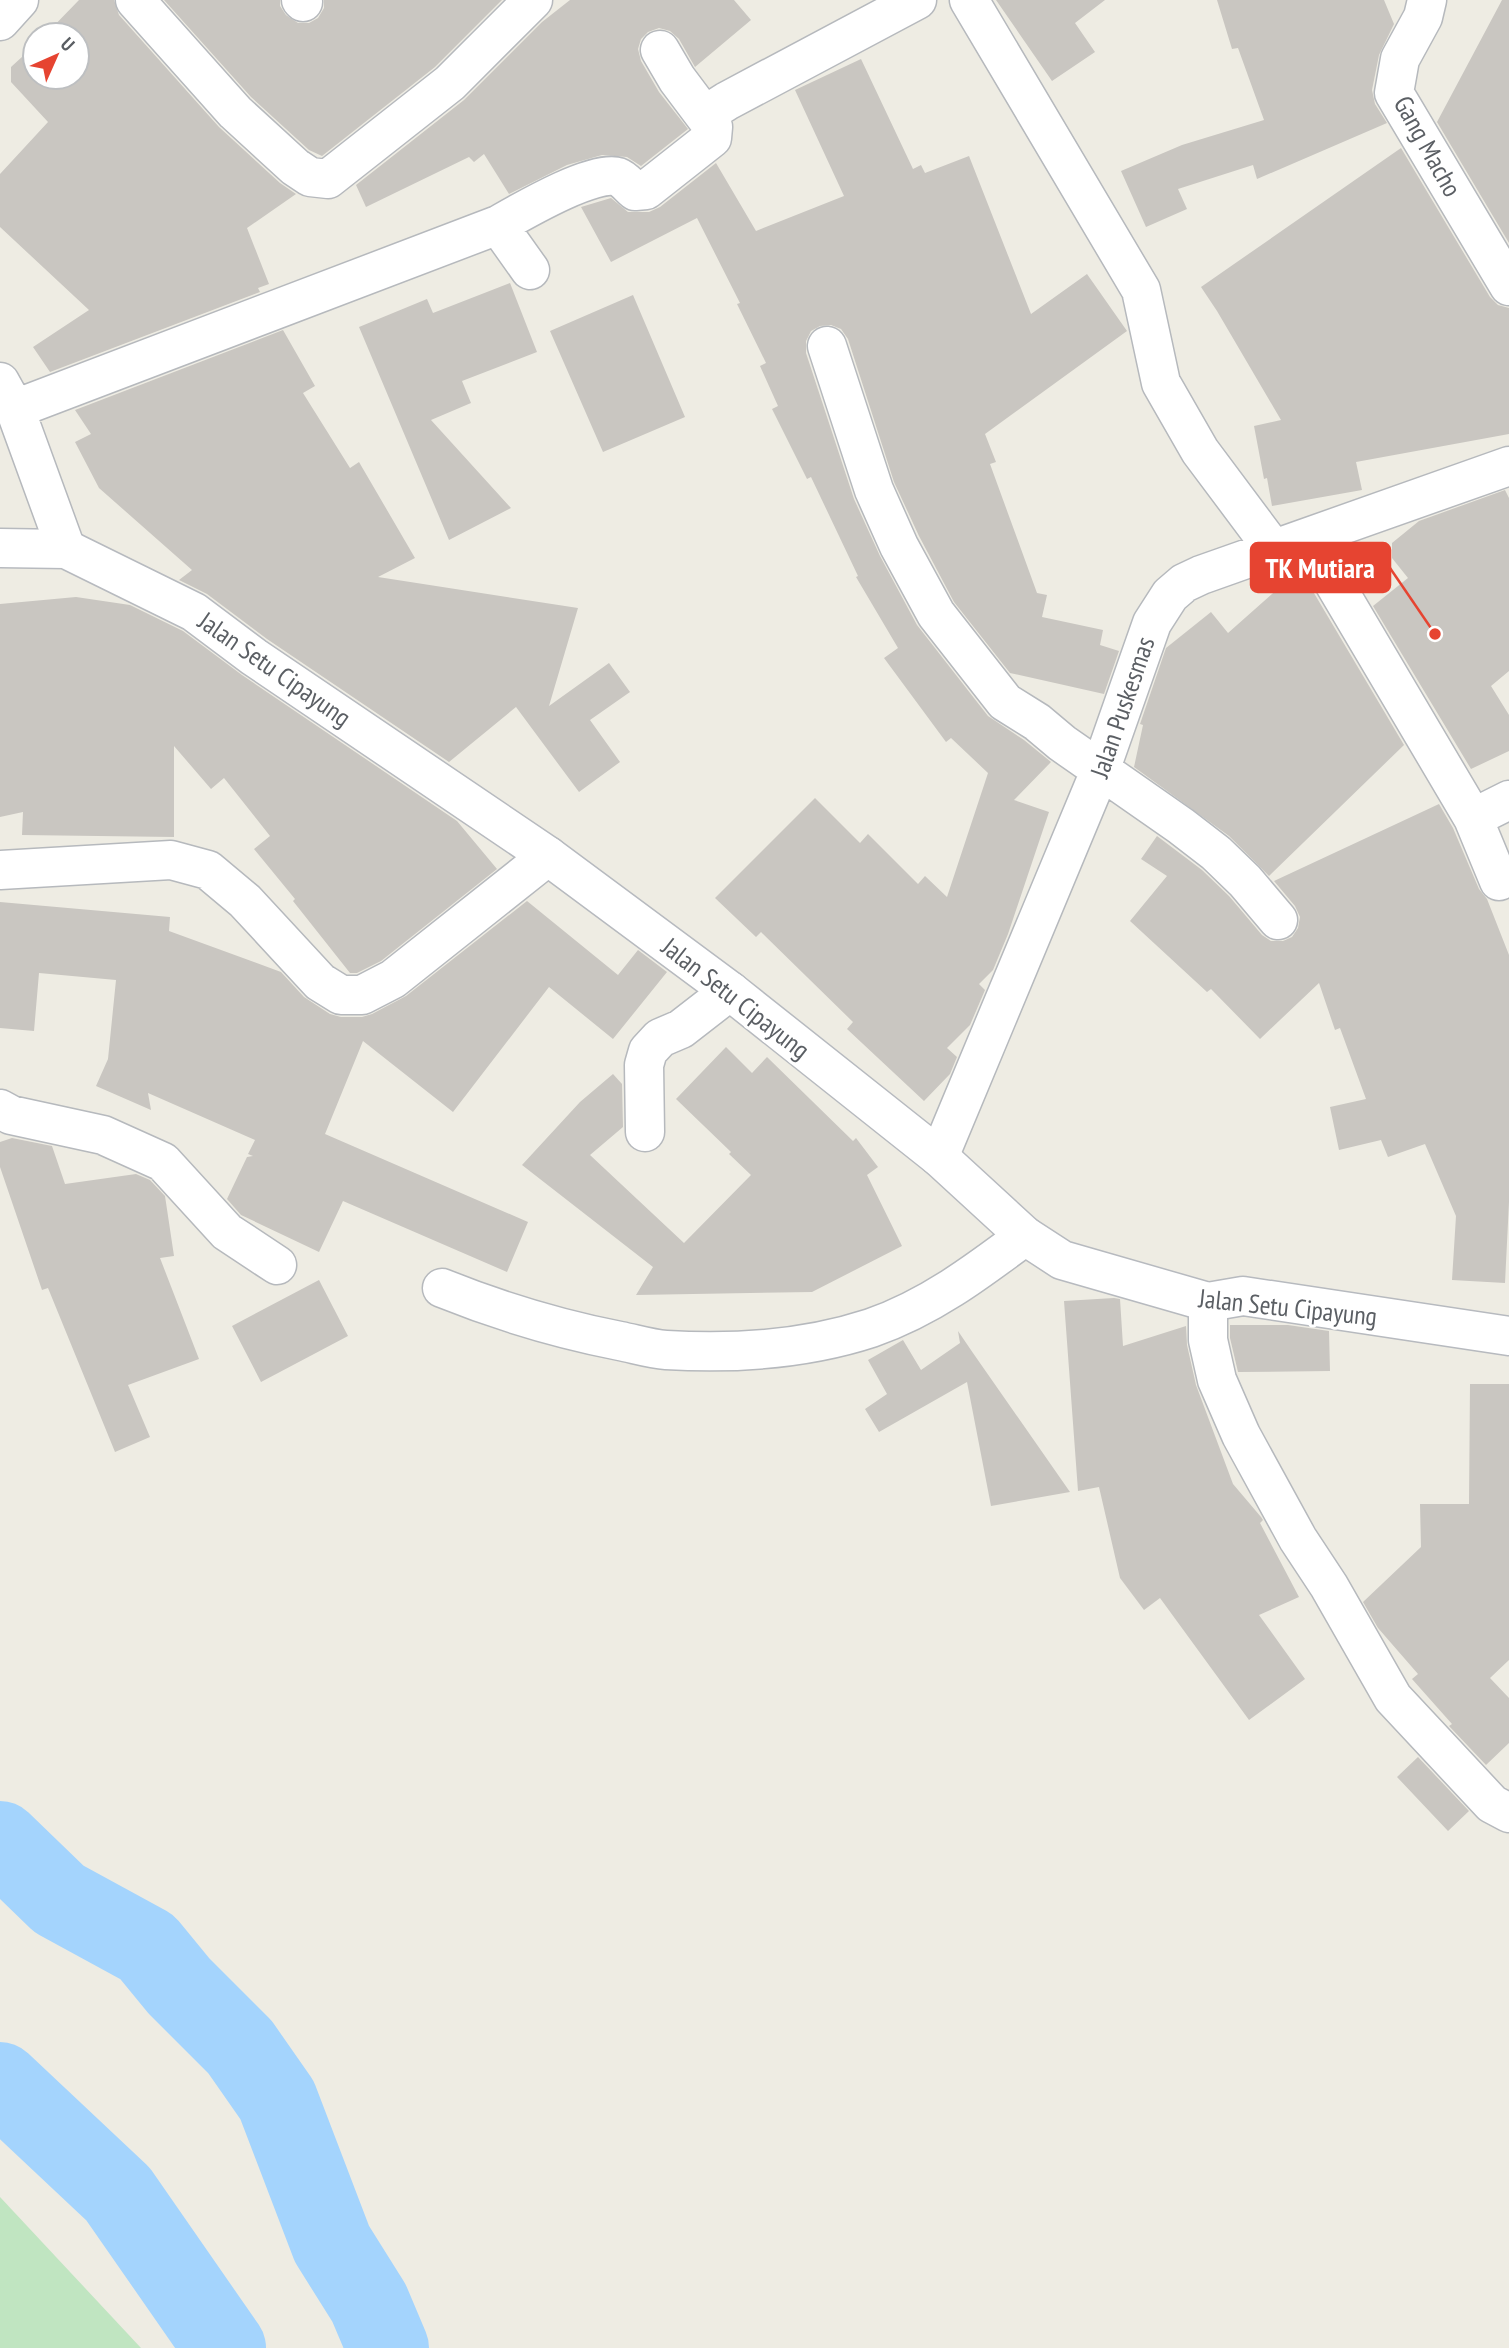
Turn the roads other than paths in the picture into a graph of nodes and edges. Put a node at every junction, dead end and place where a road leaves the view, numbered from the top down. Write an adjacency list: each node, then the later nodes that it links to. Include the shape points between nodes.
1 (19, 0): 7 (street)
2 (135, 0): 3 (street, via 245,121 295,167 310,177 328,179 450,83)
3 (533, 0)
4 (917, 0): 9 (street)
5 (969, 0): 16 (street, via 1141,290 1161,383 1200,452)
6 (1427, 0): 12 (street, Gang Macho, via 1400,59 1394,93)
7 (0, 21)
8 (660, 50): 9 (street)
9 (705, 115): 10 (street, via 713,127 712,138 646,190 635,191 620,178 607,176 555,194)
10 (498, 225): 11 (street); 14 (street)
11 (530, 270)
12 (1509, 286)
13 (827, 346): 19 (street, via 874,490 936,614 1004,702)
14 (7, 396): 18 (street)
15 (1509, 466): 16 (street, Jalan Puskesmas)
16 (1291, 544): 19 (street, Jalan Puskesmas, via 1184,583 1160,607); 21 (street)
17 (0, 548): 18 (street, Jalan Setu Cipayung)
18 (66, 549): 22 (street, Jalan Setu Cipayung, via 194,612)
19 (1101, 771): 25 (street, via 1216,853); 29 (street, Jalan Puskesmas)
20 (1509, 800): 21 (street)
21 (1473, 818): 24 (street)
22 (548, 856): 23 (street, via 393,979 362,995 341,995 320,982 245,901 208,870 171,860); 26 (street, Jalan Setu Cipayung)
23 (0, 870)
24 (1499, 881)
25 (1278, 920)
26 (730, 991): 28 (street, via 648,1051); 29 (street, Jalan Setu Cipayung)
27 (0, 1109): 31 (street, via 103,1135 163,1162 227,1233)
28 (645, 1132)
29 (939, 1157): 30 (street, Jalan Setu Cipayung)
30 (1025, 1236): 32 (street, via 963,1283 872,1327 817,1343 745,1350 665,1350 593,1336); 33 (street, Jalan Setu Cipayung, via 1062,1260)
31 (277, 1265)
32 (442, 1288)
33 (1208, 1302): 34 (street, Jalan Setu Cipayung, via 1243,1296); 35 (street, via 1208,1340 1216,1380 1298,1539 1393,1698 1492,1804)
34 (1509, 1336)
35 (1509, 1813)

